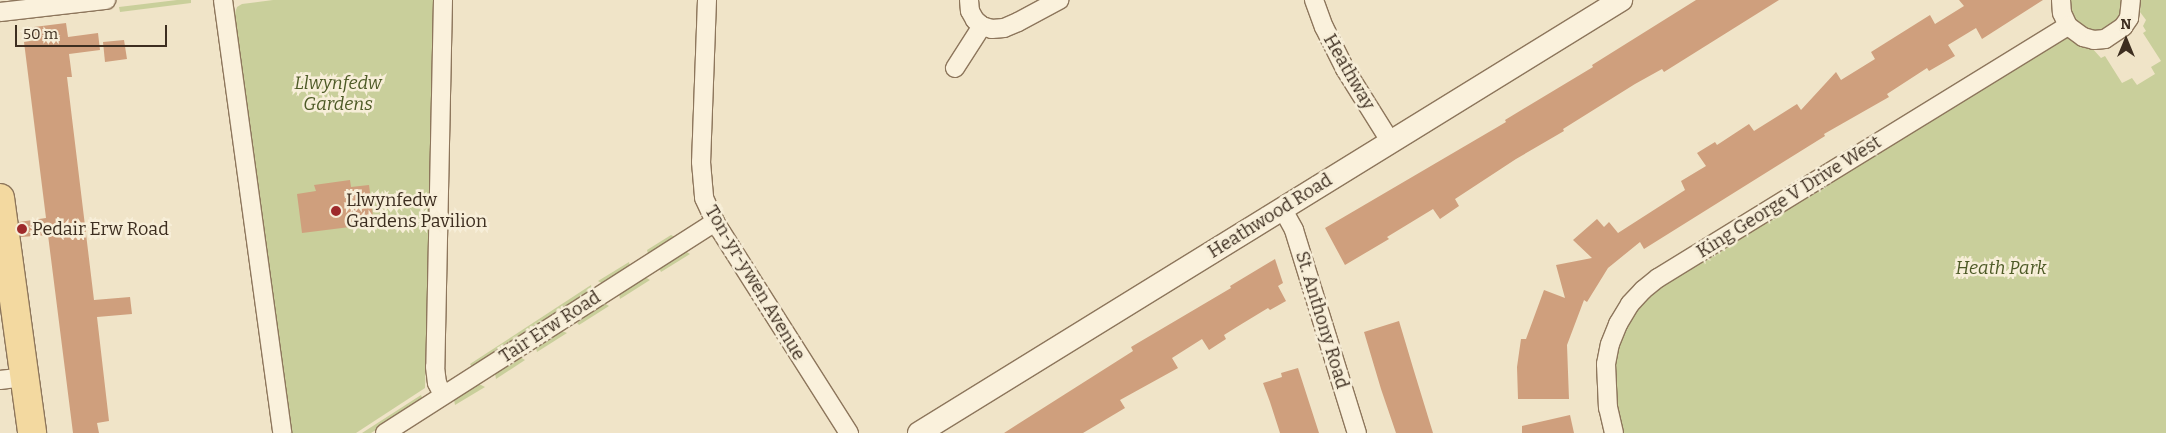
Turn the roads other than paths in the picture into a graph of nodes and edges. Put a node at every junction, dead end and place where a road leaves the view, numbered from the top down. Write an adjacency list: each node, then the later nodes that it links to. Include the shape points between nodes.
1 (106, 0): 11 (street)
2 (223, 0): 22 (street)
3 (443, 0): 20 (street, via 436,367 437,384)
4 (707, 0): 18 (street, Ton-yr-ywen Avenue, via 701,183)
5 (969, 0): 12 (street, via 972,16)
6 (1059, 0): 12 (street, via 1004,28)
7 (1314, 0): 15 (street, Heathway, via 1345,69)
8 (1621, 0): 15 (street, Heathwood Road)
9 (2061, 0): 13 (street)
10 (2130, 0): 13 (street, via 2129,18 2123,27 2105,39 2083,37)
11 (0, 12)
12 (982, 26): 14 (street)
13 (2068, 26): 27 (street, King George V Drive West, via 1642,290 1618,324 1608,357 1605,383)
14 (955, 68)
15 (1390, 141): 17 (street, Heathwood Road)
16 (0, 199): 19 (main road)
17 (1282, 208): 25 (street, Heathwood Road); 26 (street, St. Anthony Road, via 1294,230)
18 (715, 222): 20 (street, Tair Erw Road); 24 (street, Ton-yr-ywen Avenue)
19 (12, 378): 21 (main road)
20 (443, 395): 23 (street, Tair Erw Road)
21 (32, 433)
22 (282, 433)
23 (385, 433)
24 (849, 433)
25 (919, 433)
26 (1357, 433)
27 (1614, 433)

